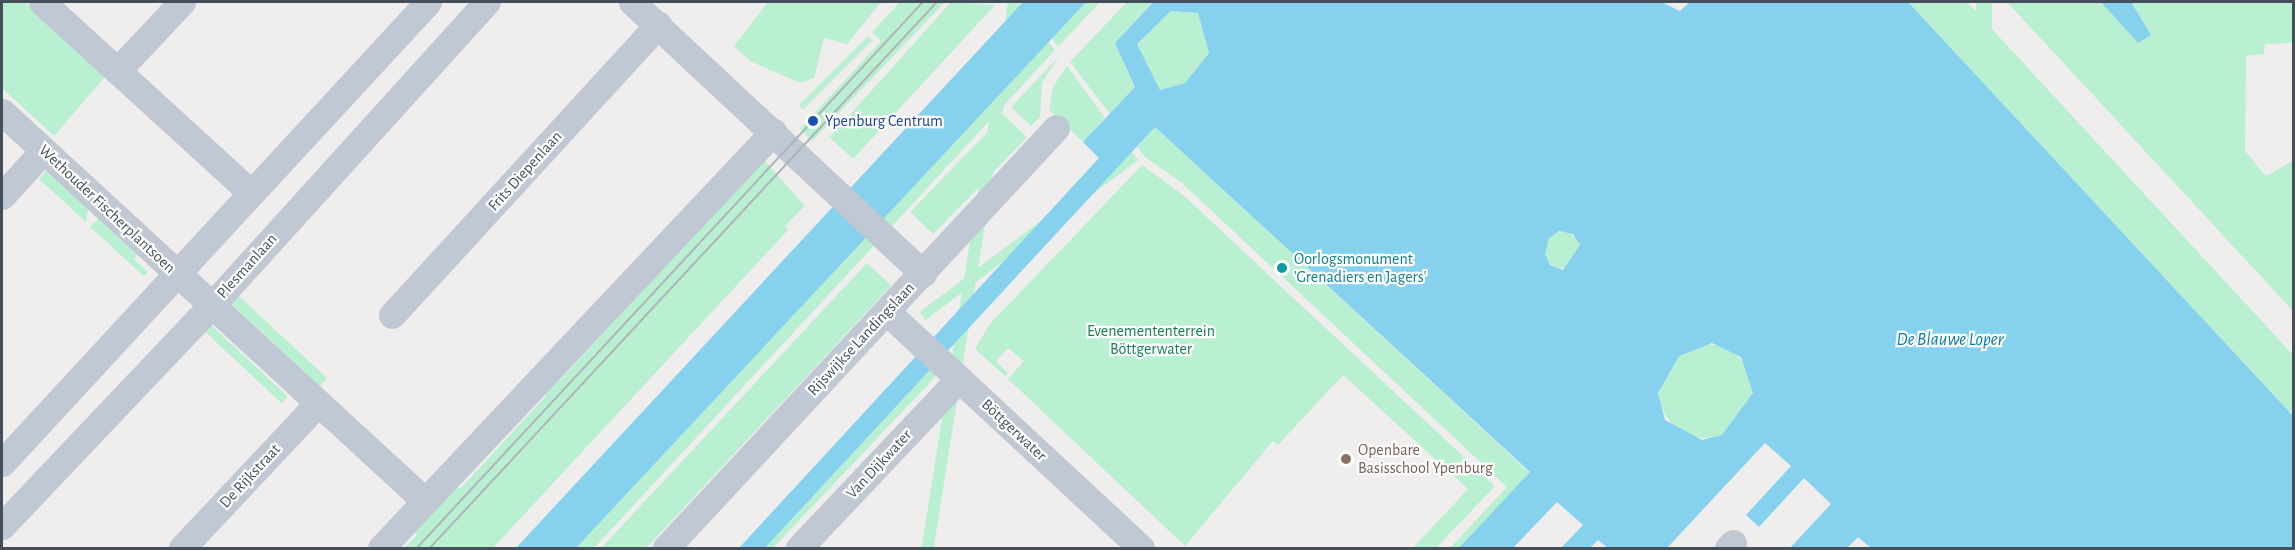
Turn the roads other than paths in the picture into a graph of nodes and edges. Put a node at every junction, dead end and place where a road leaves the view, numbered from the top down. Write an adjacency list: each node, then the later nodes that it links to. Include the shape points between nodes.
1 (42, 2): 7 (street)
2 (182, 2): 7 (street)
3 (428, 2): 12 (street)
4 (487, 2): 16 (street, Plesmanlaan)
5 (632, 2): 6 (street)
6 (658, 25): 10 (street); 18 (street, Frits Diepenlaan)
7 (117, 71): 12 (street)
8 (2, 112): 11 (street, Wethouder Fischerplantsoen)
9 (1056, 128): 15 (street, Rijswijkse Landingslaan)
10 (773, 132): 15 (street); 22 (street)
11 (43, 151): 13 (street); 14 (street, Wethouder Fischerplantsoen)
12 (250, 192): 14 (street)
13 (2, 196)
14 (175, 271): 16 (street, Wethouder Fischerplantsoen); 21 (street)
15 (923, 273): 17 (street, Rijswijkse Landingslaan)
16 (212, 305): 20 (street); 23 (street, Plesmanlaan)
17 (886, 311): 19 (street, Böttgerwater); 26 (street, Rijswijkse Landingslaan)
18 (392, 315)
19 (951, 372): 27 (street, Van Dijkwater); 28 (street, Böttgerwater)
20 (318, 403): 22 (street); 24 (street, De Rijkstraat)
21 (2, 463)
22 (425, 501): 25 (street)
23 (2, 526)
24 (183, 549)
25 (381, 549)
26 (666, 549)
27 (799, 549)
28 (1142, 549)

